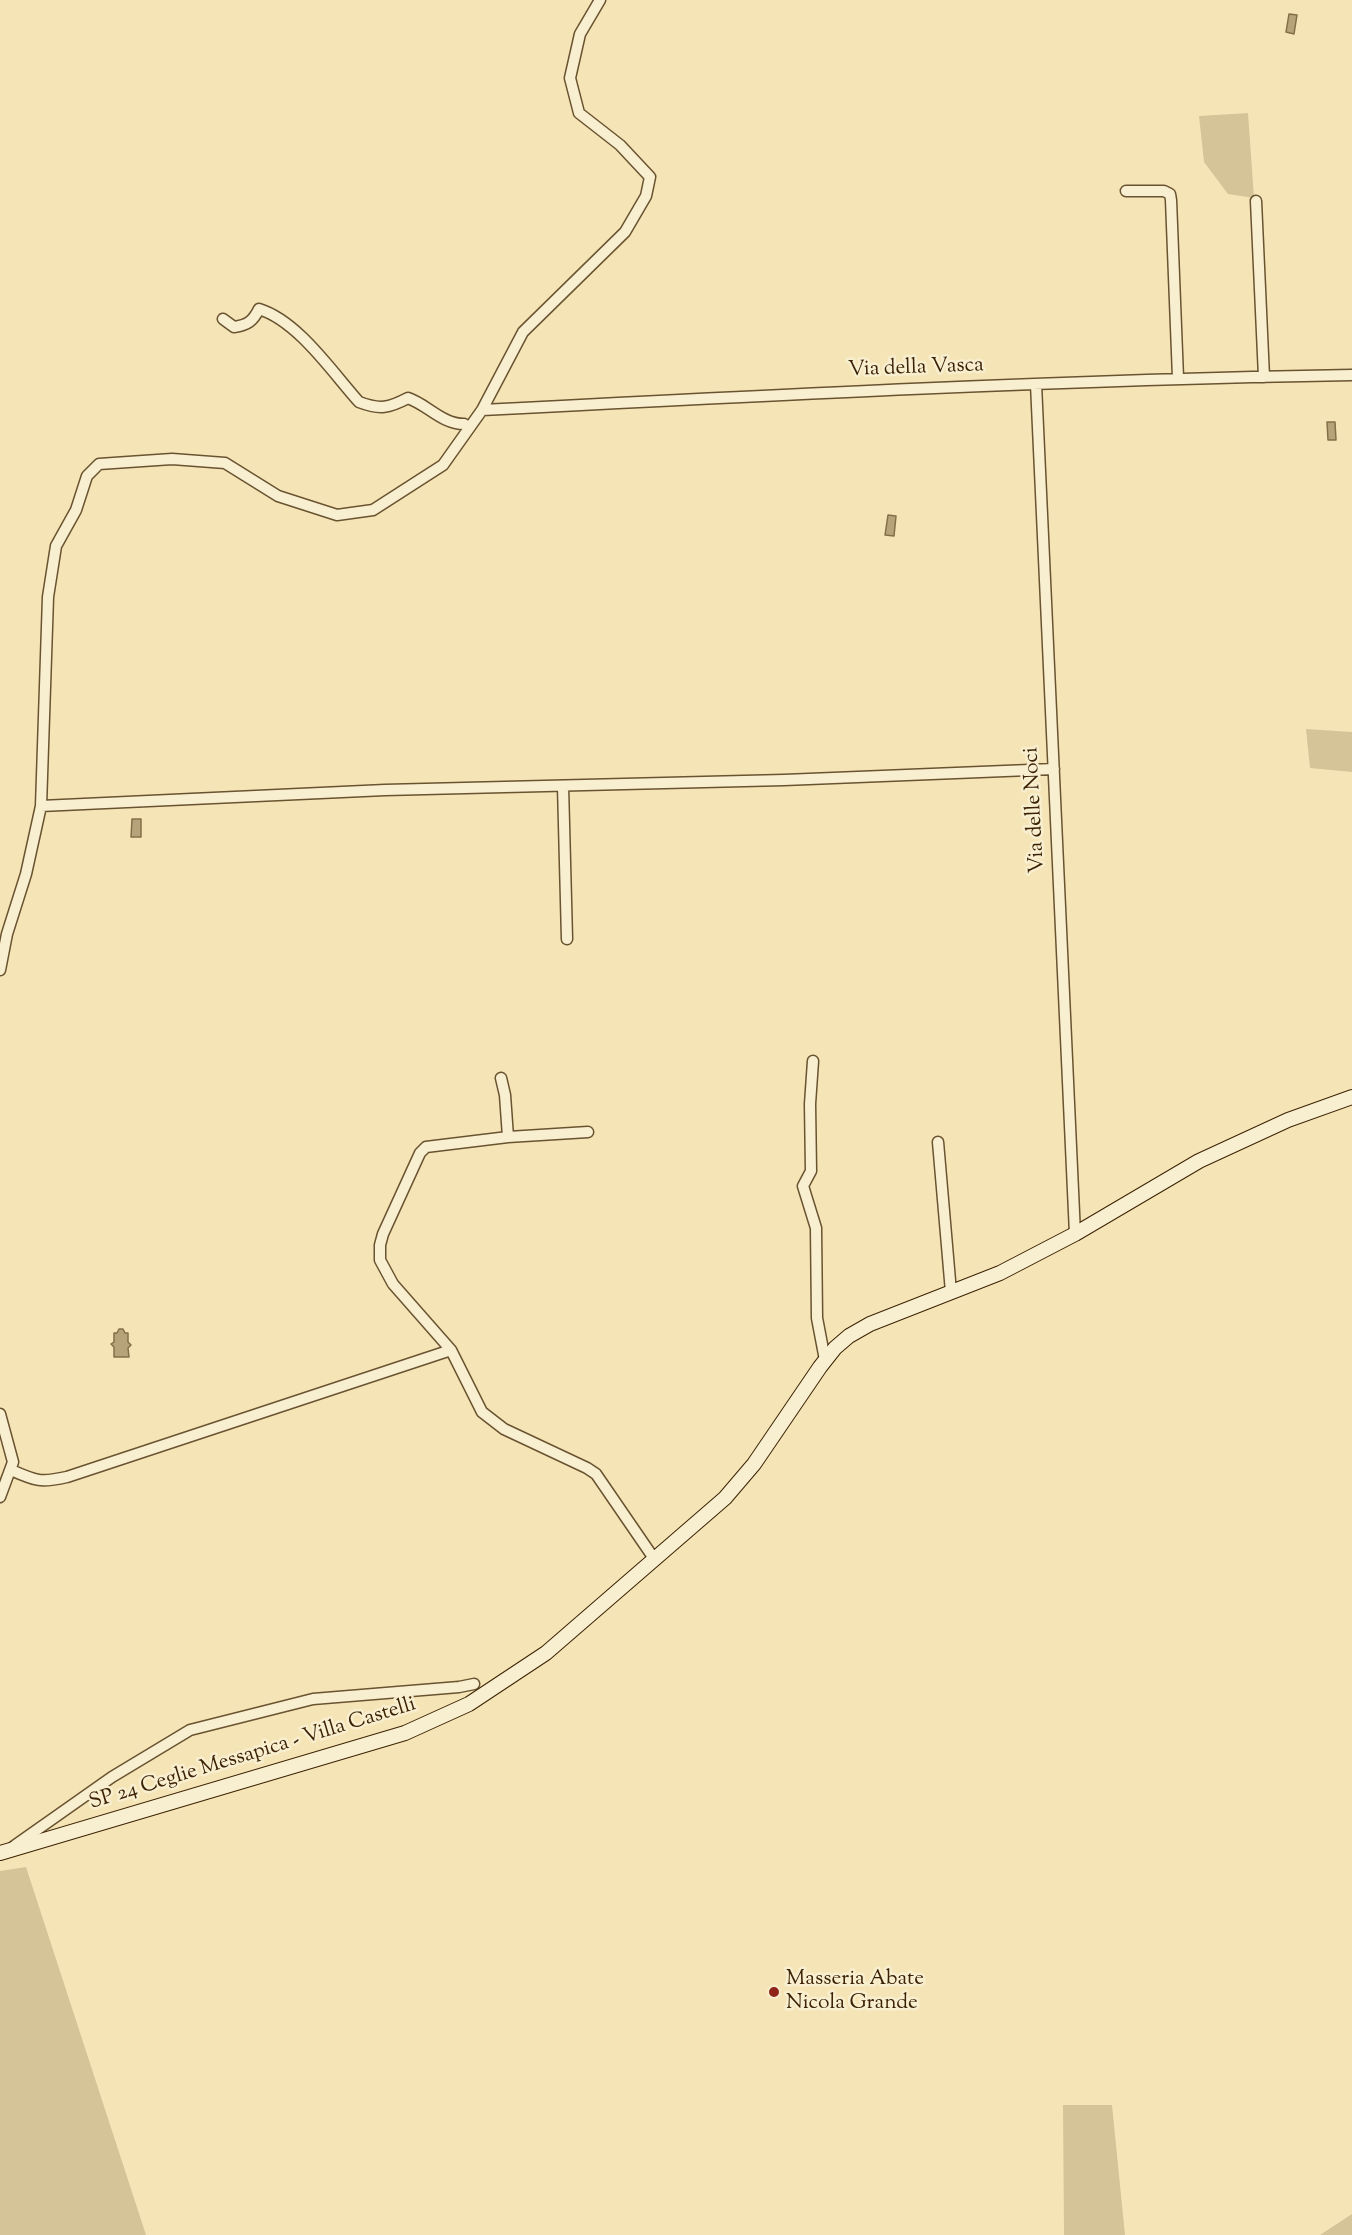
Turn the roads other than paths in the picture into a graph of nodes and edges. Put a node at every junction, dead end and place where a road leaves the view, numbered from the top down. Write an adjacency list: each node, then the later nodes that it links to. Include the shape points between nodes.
1 (600, 0): 9 (street, via 580,34 570,78 579,113 621,146 650,177 646,196 625,232 523,332)
2 (1126, 191): 7 (street, via 1164,191 1172,200)
3 (1257, 201): 6 (street)
4 (223, 319): 10 (street, via 234,327 246,326 259,309 273,313 295,330 359,402 374,408 392,406 408,398 453,424)
5 (1352, 375): 6 (street, Via della Vasca)
6 (1264, 377): 7 (street, Via della Vasca)
7 (1178, 378): 8 (street, Via della Vasca)
8 (1036, 384): 9 (street, Via della Vasca); 11 (street, Via delle Noci)
9 (482, 410): 10 (street)
10 (469, 428): 13 (street, via 443,465 373,510 337,515 278,495 225,463 172,459 99,464 87,476 76,510 56,546 48,597)
11 (1054, 770): 12 (street); 22 (street, Via delle Noci)
12 (563, 786): 13 (street); 14 (street)
13 (41, 806): 15 (street)
14 (567, 939)
15 (0, 970)
16 (813, 1061): 25 (street, via 811,1171 803,1186 816,1228 817,1318)
17 (501, 1078): 20 (street)
18 (1352, 1097): 22 (main road, SP 24 Ceglie Messapica - Villa Castelli, via 1288,1120 1199,1161)
19 (588, 1132): 20 (street)
20 (508, 1137): 24 (street, via 426,1147 380,1245 380,1260 393,1284)
21 (938, 1142): 23 (street)
22 (1075, 1234): 23 (main road, SP 24 Ceglie Messapica - Villa Castelli, via 1000,1273)
23 (951, 1292): 25 (main road, SP 24 Ceglie Messapica - Villa Castelli, via 870,1324 849,1336)
24 (451, 1350): 27 (street, via 67,1477 36,1481); 29 (street, via 482,1412 504,1429 596,1474)
25 (825, 1360): 29 (main road, SP 24 Ceglie Messapica - Villa Castelli, via 744,1477)
26 (0, 1414): 27 (street, via 13,1462)
27 (11, 1470): 28 (street)
28 (0, 1497)
29 (655, 1560): 32 (main road, SP 24 Ceglie Messapica - Villa Castelli, via 546,1653)
30 (474, 1684): 31 (street)
31 (459, 1687): 32 (street); 33 (street, via 312,1699 190,1730 112,1777)
32 (470, 1704): 33 (main road, SP 24 Ceglie Messapica - Villa Castelli, via 405,1733)
33 (4, 1851)

